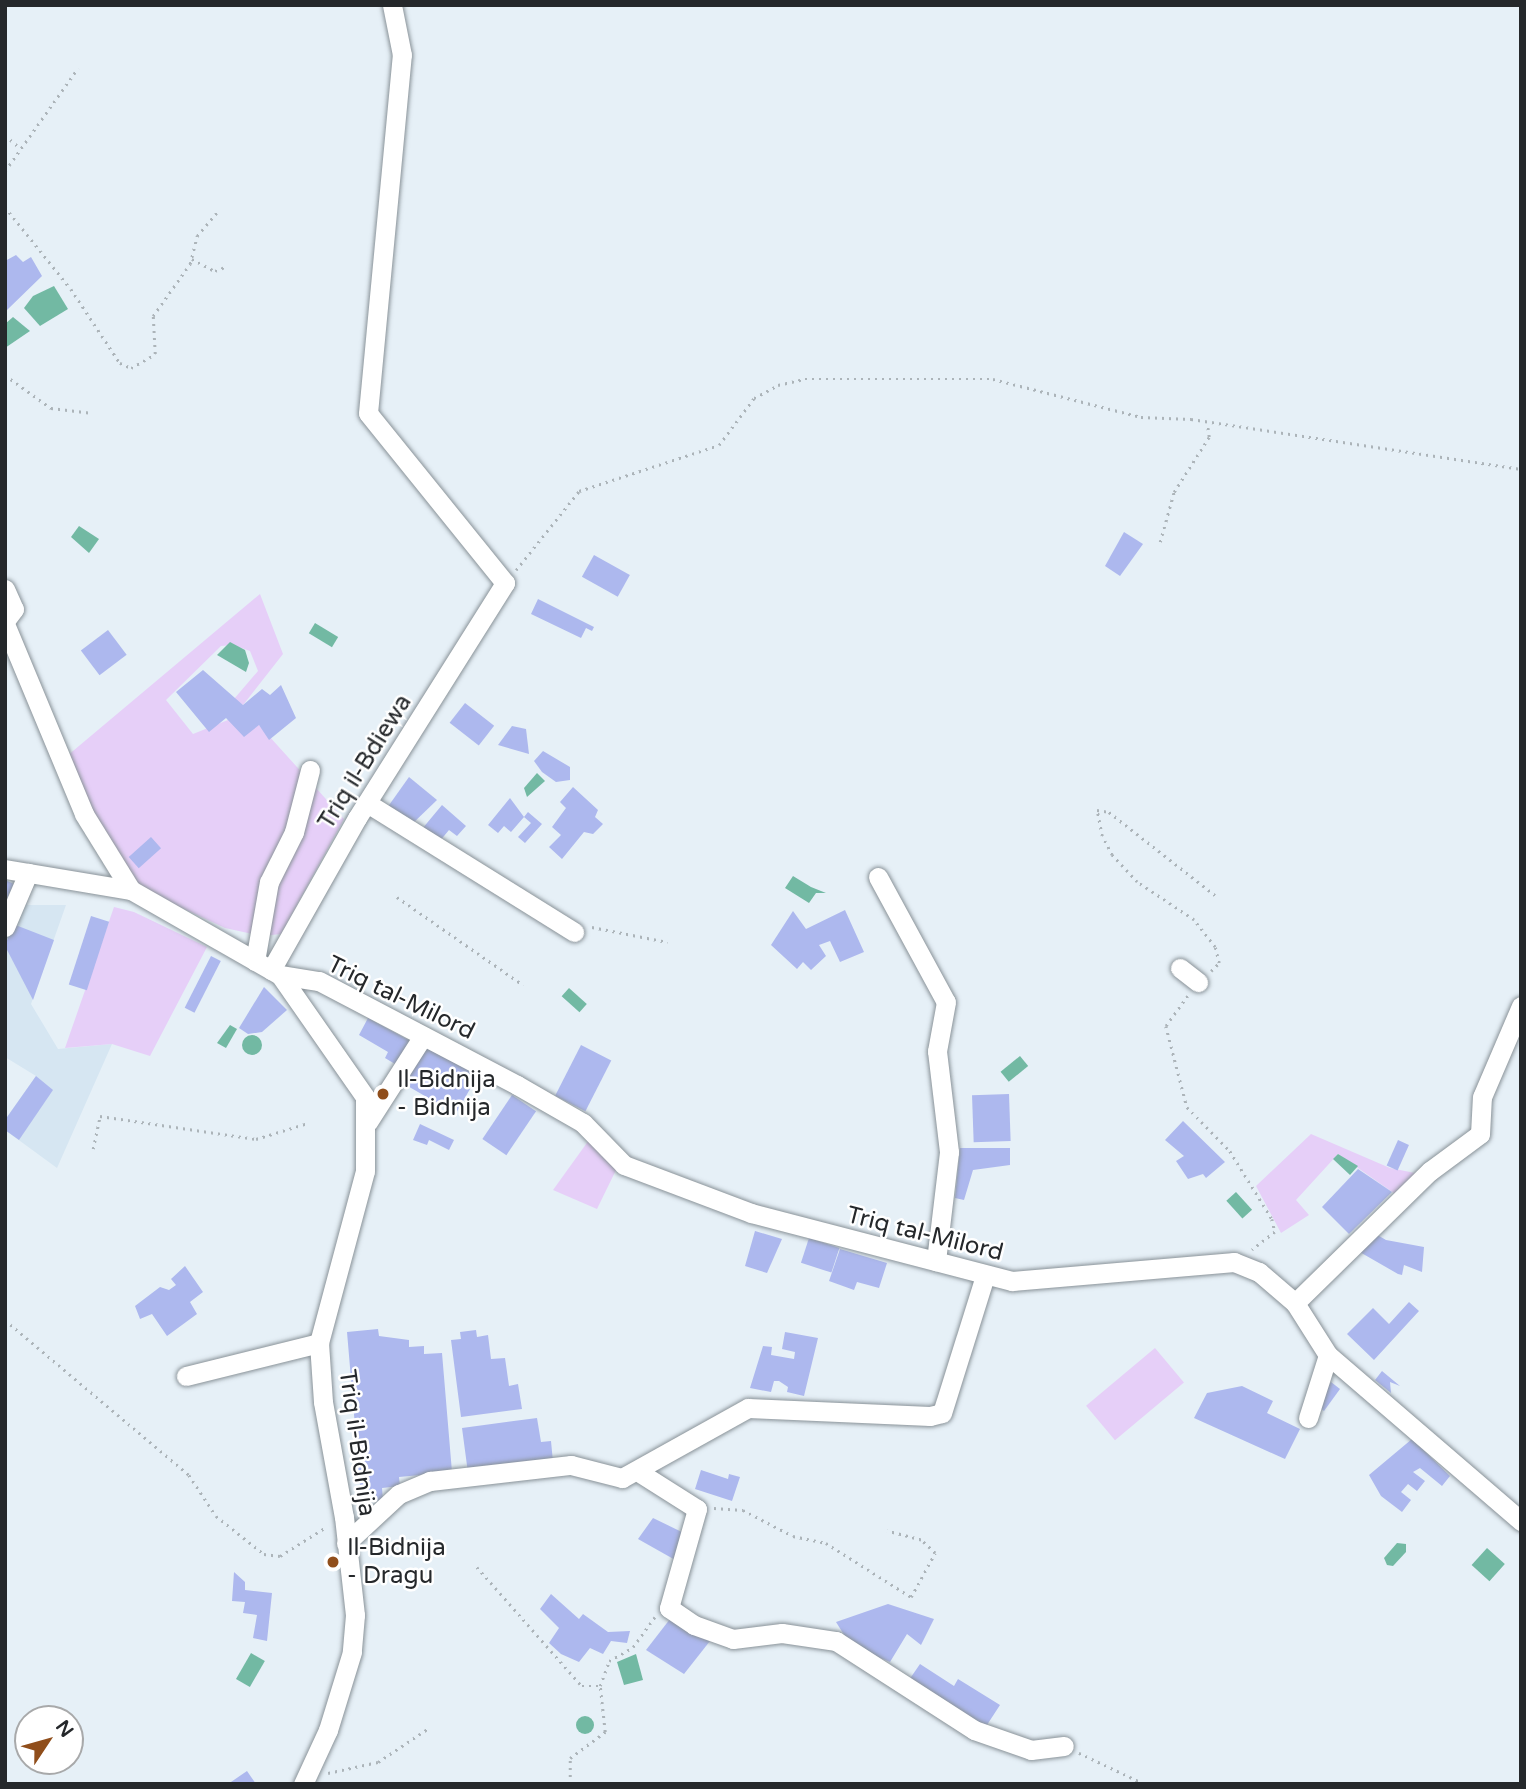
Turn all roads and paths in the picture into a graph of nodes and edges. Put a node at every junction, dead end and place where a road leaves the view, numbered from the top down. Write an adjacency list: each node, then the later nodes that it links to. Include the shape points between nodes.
1 (392, 5): 15 (street, via 402,55 368,413)
2 (78, 68): 4 (path)
3 (5, 135): 4 (path)
4 (19, 147): 5 (path)
5 (5, 171)
6 (5, 207): 8 (path, via 72,289 124,367 139,367 155,355 153,316)
7 (217, 212): 8 (path, via 197,236)
8 (192, 259): 9 (path, via 215,271)
9 (225, 267)
10 (5, 375): 11 (path, via 51,408)
11 (93, 413)
12 (1207, 423): 13 (path); 14 (path, via 1209,437 1174,492); 15 (path, via 1101,410 993,379 872,377 778,385 754,398 719,445 579,492)
13 (1521, 469)
14 (1160, 542)
15 (505, 583): 19 (street, Triq il-Bdiewa)
16 (5, 589): 17 (street, via 14,609)
17 (5, 623): 23 (street, via 84,814)
18 (310, 770): 29 (street, via 294,832 269,882)
19 (367, 803): 27 (street); 29 (street, Triq il-Bdiewa)
20 (5, 869): 21 (street)
21 (28, 873): 23 (street); 26 (street)
22 (878, 877): 38 (street, via 946,1002 937,1051 949,1153)
23 (131, 890): 29 (street)
24 (1215, 895): 31 (path, via 1108,812 1097,810 1112,855 1138,881 1194,920 1215,947 1219,963)
25 (397, 897): 32 (path)
26 (5, 927)
27 (574, 932): 28 (path, via 579,924)
28 (667, 942)
29 (269, 968): 34 (street, Triq tal-Milord, via 319,981); 35 (street, Triq il-Bidnija, via 365,1097)
30 (1180, 968): 31 (street)
31 (1198, 982): 39 (path, via 1166,1026 1187,1107 1230,1151 1272,1219 1275,1232)
32 (523, 985)
33 (1521, 1006): 41 (street, via 1482,1097 1480,1134 1430,1171)
34 (423, 1036): 35 (street); 38 (street, Triq tal-Milord, via 583,1124 624,1165 751,1213)
35 (368, 1122): 43 (street, Triq il-Bidnija, via 365,1171)
36 (308, 1123): 37 (path, via 256,1139 100,1116)
37 (93, 1149)
38 (936, 1261): 40 (street, Triq tal-Milord)
39 (1234, 1262): 40 (street, Triq tal-Milord, via 1012,1281); 41 (street, via 1259,1272)
40 (985, 1276): 47 (street, via 942,1413 748,1408)
41 (1295, 1303): 44 (street)
42 (5, 1320): 49 (path, via 189,1475 216,1516 264,1553 280,1556)
43 (320, 1343): 45 (street); 49 (street, Triq il-Bidnija, via 323,1402)
44 (1328, 1355): 46 (street); 50 (street)
45 (186, 1376)
46 (1308, 1418)
47 (637, 1471): 48 (street); 52 (street, via 622,1478 571,1465 430,1481 399,1494)
48 (697, 1509): 51 (path, via 743,1510 793,1535 826,1543 911,1597 935,1553 921,1540); 54 (street)
49 (344, 1517): 52 (street, Triq il-Bidnija)
50 (1521, 1521)
51 (887, 1531)
52 (346, 1543): 58 (street, Triq il-Bidnija, via 355,1615 352,1652 328,1730)
53 (477, 1567): 55 (path, via 582,1686)
54 (670, 1608): 55 (path, via 658,1613 633,1647 609,1661); 57 (street, via 694,1625 733,1639 782,1633 836,1641 974,1730 1031,1750)
55 (600, 1686): 59 (path, via 605,1732 570,1758)
56 (429, 1728): 58 (path, via 379,1762)
57 (1064, 1746): 60 (path)
58 (306, 1777)
59 (570, 1784)
60 (1145, 1784)

